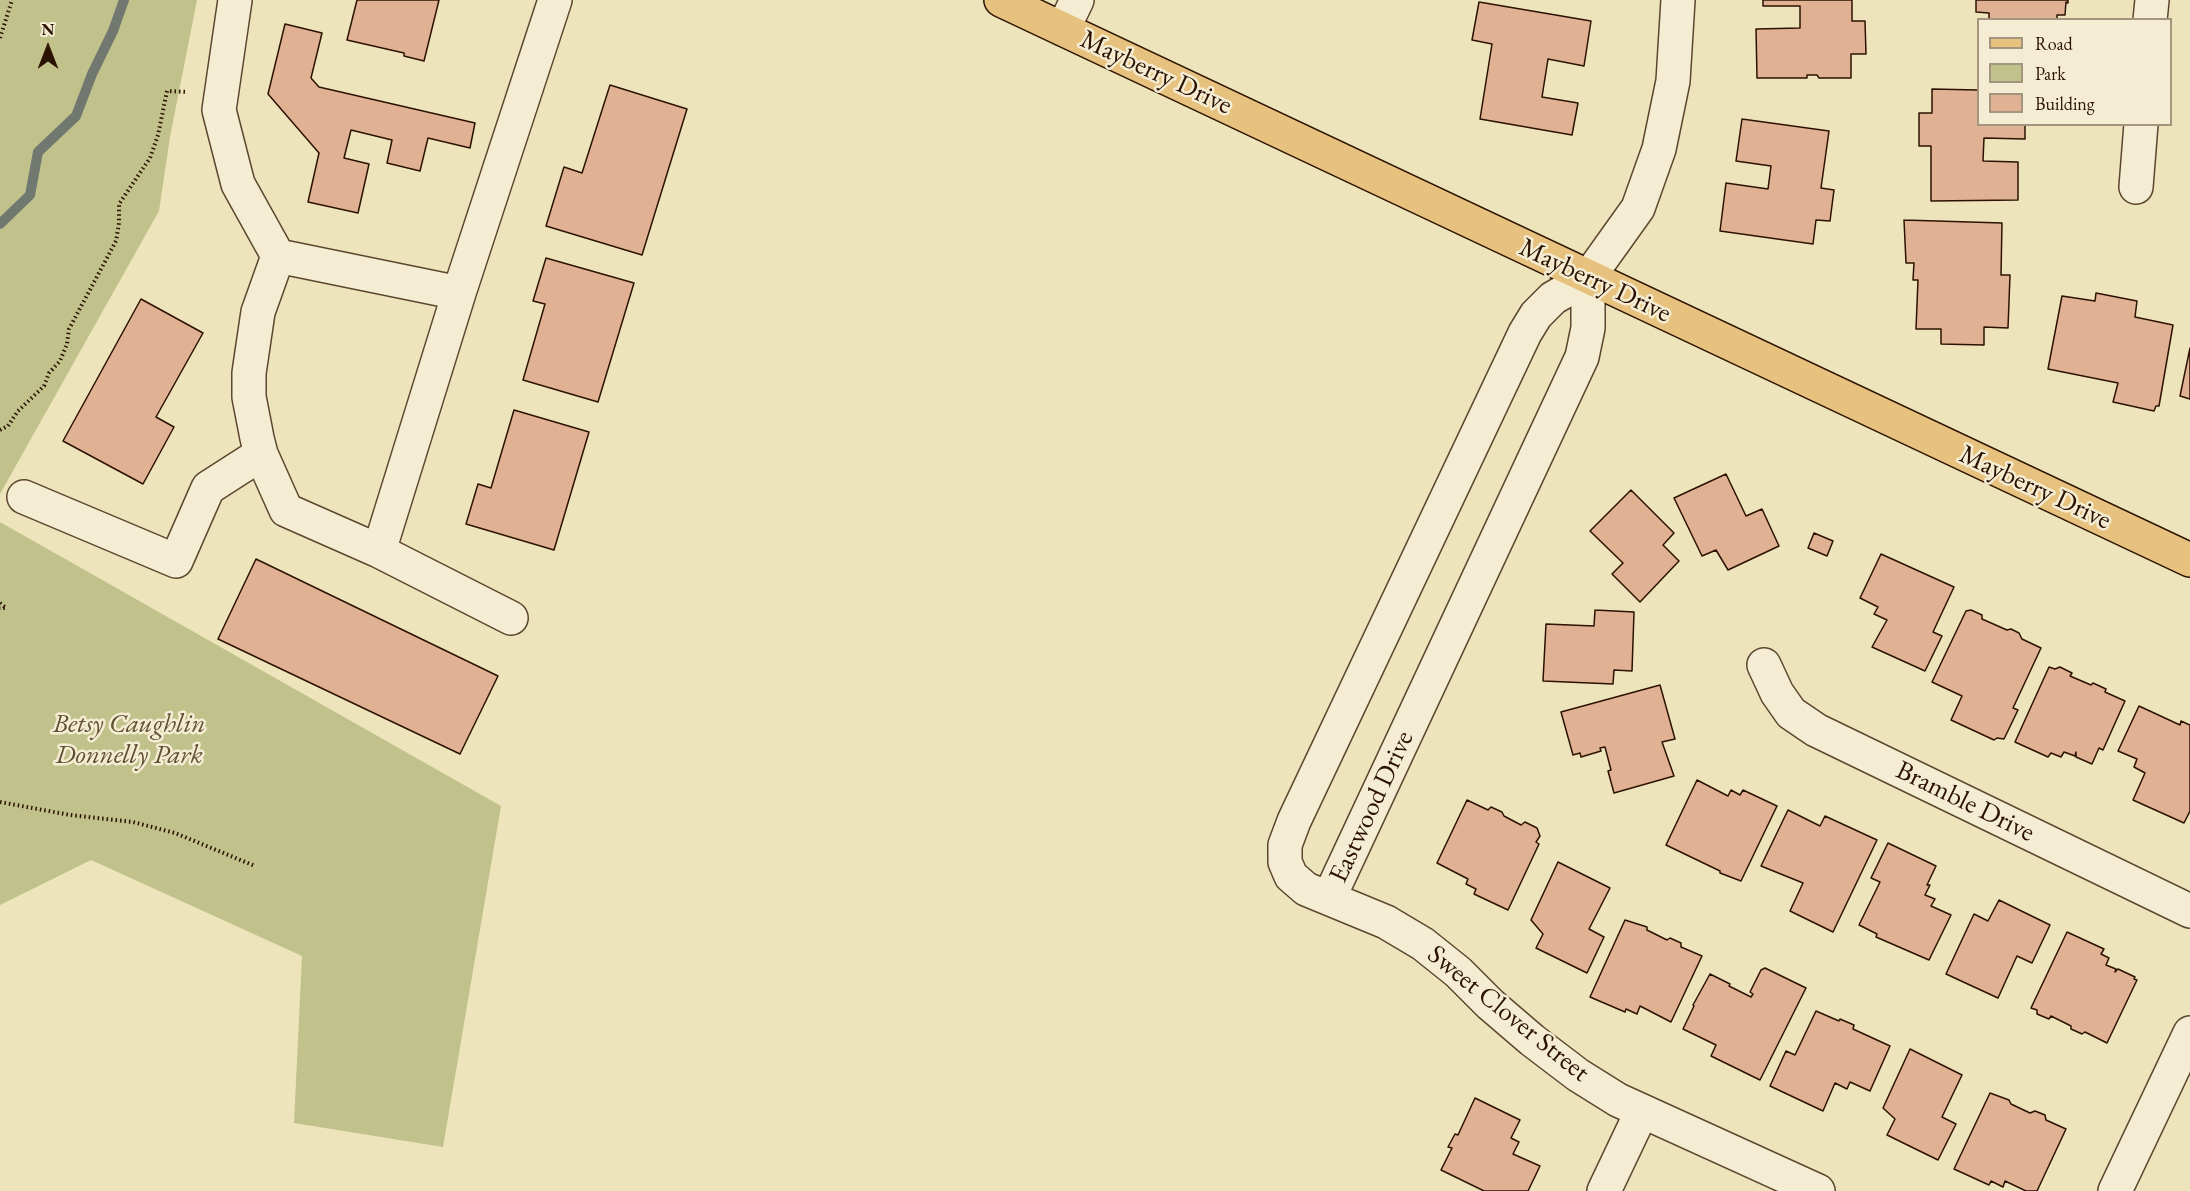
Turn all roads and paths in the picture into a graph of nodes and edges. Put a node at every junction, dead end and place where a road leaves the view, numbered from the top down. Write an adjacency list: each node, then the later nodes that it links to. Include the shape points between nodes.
1 (12, 0): 10 (path)
2 (235, 0): 14 (street, via 219,110 238,184)
3 (555, 0): 16 (street)
4 (1001, 0): 9 (main road, Mayberry Drive)
5 (1077, 0): 9 (street)
6 (1678, 0): 15 (street, Eastwood Drive, via 1673,81 1659,149 1638,208)
7 (2152, 0): 8 (street)
8 (2150, 18)
9 (1063, 29): 15 (main road, Mayberry Drive)
10 (0, 39)
11 (199, 92): 17 (path, via 167,90 150,158 119,204 116,241 69,328 60,361 44,386)
12 (2141, 126): 13 (street)
13 (2136, 188)
14 (278, 256): 16 (street); 18 (street, via 258,312 249,373 249,397)
15 (1587, 278): 21 (main road, Mayberry Drive); 28 (street, Eastwood Drive, via 1588,328 1582,357); 28 (street, Eastwood Drive, via 1553,298 1525,333 1294,821 1285,845 1285,862 1291,876 1306,889)
16 (459, 293): 20 (street)
17 (0, 430)
18 (261, 454): 19 (street, via 208,488 176,561); 20 (street, via 286,510)
19 (24, 497)
20 (379, 552): 24 (street)
21 (2190, 560)
22 (0, 603): 23 (path, via 6,608)
23 (0, 608)
24 (511, 618)
25 (1764, 665): 29 (street, Bramble Drive, via 1791,713 1816,730)
26 (0, 802): 27 (path, via 133,822 175,833)
27 (255, 866)
28 (1329, 898): 31 (street, Sweet Clover Street, via 1386,922 1423,944 1578,1076)
29 (2190, 911)
30 (2190, 1033): 34 (street)
31 (1642, 1111): 32 (street); 33 (street, Sweet Clover Street)
32 (1604, 1191)
33 (1818, 1191)
34 (2115, 1191)

